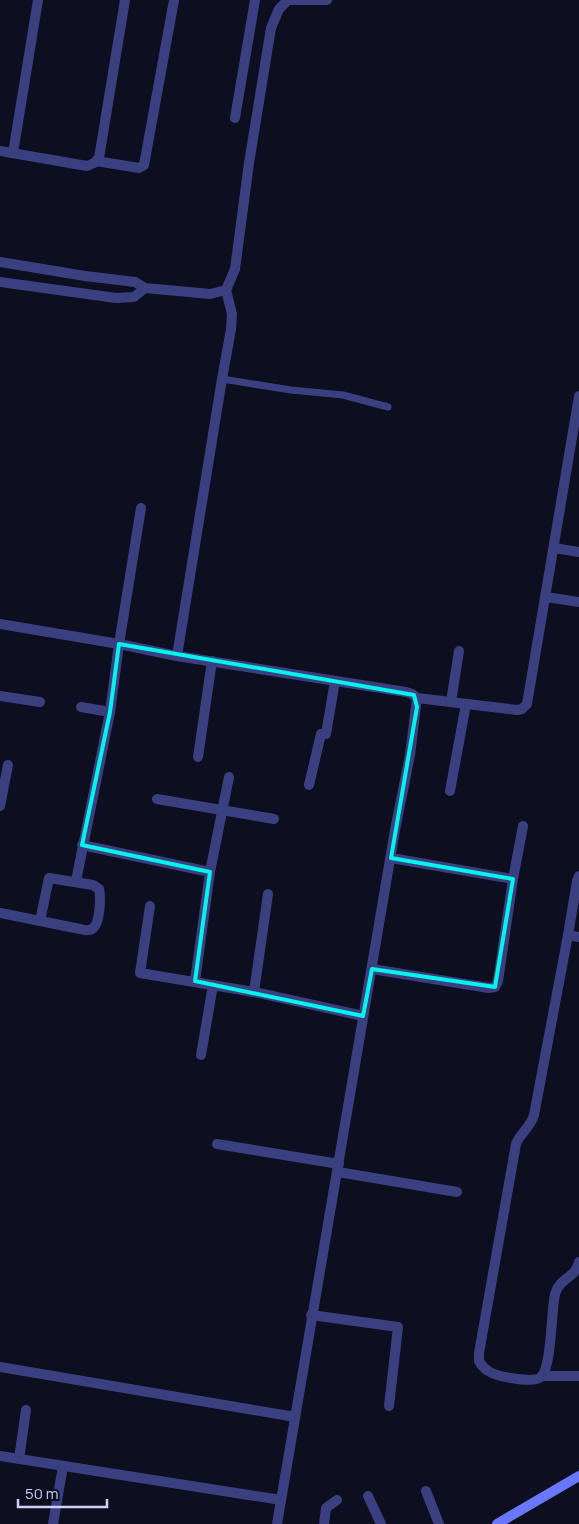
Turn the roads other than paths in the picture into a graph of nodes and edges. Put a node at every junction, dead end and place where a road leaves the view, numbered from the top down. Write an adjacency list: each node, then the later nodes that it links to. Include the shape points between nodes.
1 (38, 0): 8 (street)
2 (125, 0): 9 (street)
3 (174, 0): 9 (street, via 144,165 138,168)
4 (255, 0): 6 (street)
5 (327, 0): 13 (street, via 288,0 279,9 271,28 235,269)
6 (235, 118)
7 (0, 151): 8 (street)
8 (13, 154): 9 (street, via 87,166)
9 (96, 162)
10 (0, 262): 12 (street, via 135,282)
11 (0, 282): 12 (street, via 116,298 134,297)
12 (145, 288): 13 (street, via 210,294)
13 (226, 290): 14 (street, via 232,319)
14 (222, 379): 16 (lane, via 343,396); 25 (street)
15 (578, 403): 18 (street)
16 (388, 407)
17 (141, 508): 23 (street)
18 (554, 548): 19 (street); 20 (street)
19 (579, 552)
20 (546, 597): 21 (street); 32 (street, via 526,707 518,710)
21 (579, 602)
22 (0, 624): 23 (street)
23 (119, 644): 25 (street); 34 (street)
24 (459, 651): 31 (street)
25 (177, 656): 26 (street)
26 (212, 661): 27 (street); 35 (street)
27 (336, 681): 29 (street, via 406,692); 38 (street, via 326,734 321,734)
28 (0, 696): 30 (street)
29 (417, 698): 31 (street); 46 (street)
30 (40, 702)
31 (451, 702): 32 (street)
32 (466, 704): 39 (street)
33 (81, 707): 34 (street)
34 (110, 712): 45 (street)
35 (198, 757)
36 (8, 765): 41 (street)
37 (229, 777): 42 (street)
38 (309, 785)
39 (450, 791)
40 (157, 799): 42 (street)
41 (0, 806)
42 (222, 810): 43 (street); 47 (street)
43 (274, 819)
44 (523, 826): 49 (street)
45 (82, 845): 47 (street); 50 (street)
46 (391, 858): 49 (street); 56 (street)
47 (210, 872): 57 (street)
48 (579, 876): 55 (street)
49 (513, 879): 56 (street, via 495,988)
50 (76, 881): 54 (street, via 49,878); 54 (street, via 99,889 101,898 94,928 85,930)
51 (268, 894): 59 (street)
52 (150, 906): 57 (street, via 140,973)
53 (0, 913): 54 (street)
54 (40, 921)
55 (574, 936): 68 (street, via 534,1115 516,1144 478,1361 486,1370 503,1377)
56 (372, 969): 60 (street)
57 (195, 981): 58 (street)
58 (213, 985): 59 (street); 61 (street)
59 (254, 992): 60 (street)
60 (363, 1016): 63 (street)
61 (201, 1055)
62 (217, 1144): 63 (street)
63 (338, 1168): 64 (street); 66 (street)
64 (457, 1192)
65 (579, 1262): 68 (street, via 576,1270 560,1283 555,1294)
66 (311, 1315): 70 (street, via 398,1328); 72 (street)
67 (0, 1367): 72 (street)
68 (542, 1376): 69 (street)
69 (579, 1376)
70 (389, 1406)
71 (26, 1410): 74 (street)
72 (295, 1416): 79 (street)
73 (0, 1456): 74 (street)
74 (19, 1459): 75 (street)
75 (63, 1466): 79 (street); 82 (street)
76 (579, 1476): 81 (street)
77 (426, 1491): 86 (street)
78 (368, 1496): 85 (street)
79 (281, 1500): 83 (street)
80 (337, 1500): 84 (street, via 326,1508)
81 (511, 1520): 87 (street)
82 (53, 1524)
83 (277, 1524)
84 (324, 1524)
85 (381, 1524)
86 (439, 1524)
87 (497, 1524)

